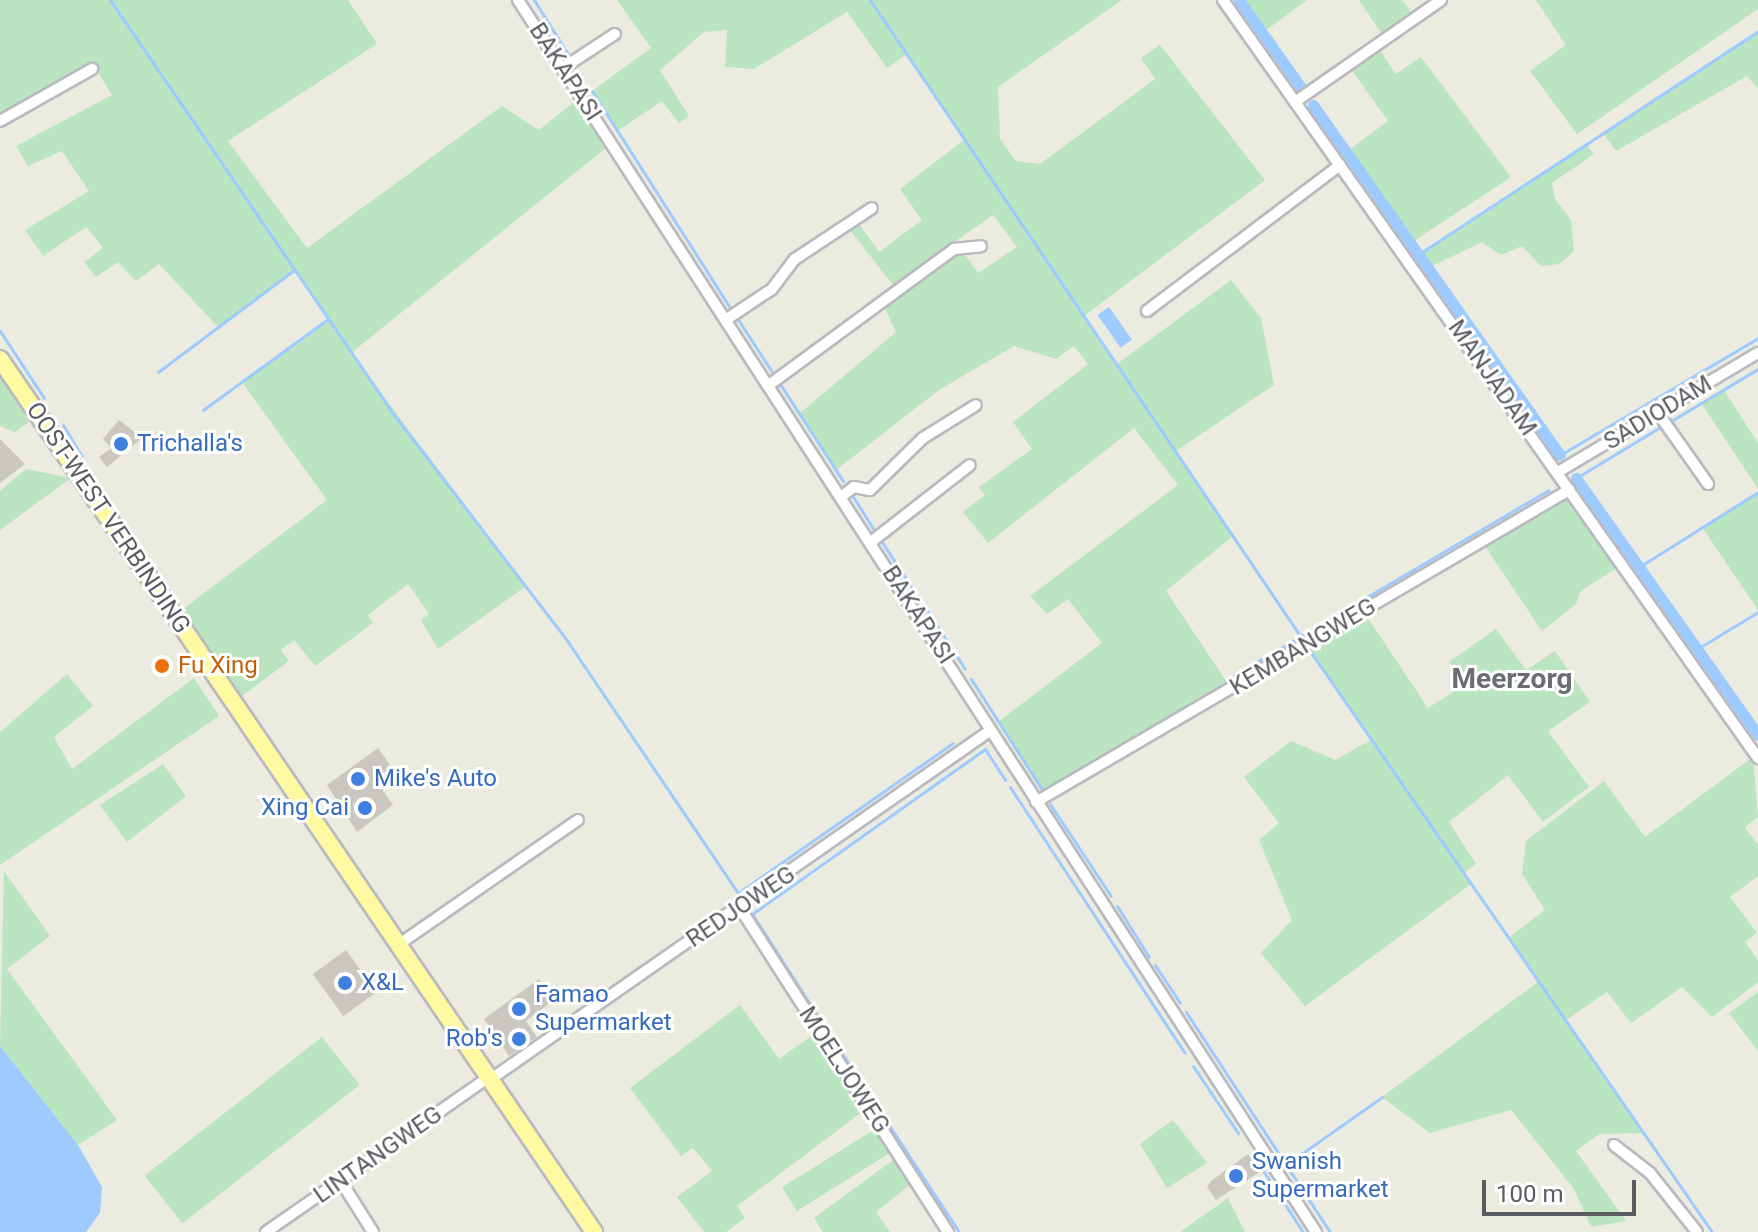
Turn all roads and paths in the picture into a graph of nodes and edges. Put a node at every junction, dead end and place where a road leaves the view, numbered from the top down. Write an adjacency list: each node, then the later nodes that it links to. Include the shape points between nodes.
1 (518, 0): 5 (street, BAKAPASI)
2 (1223, 0): 7 (street, MANJADAM)
3 (1441, 0): 7 (street)
4 (615, 34): 5 (street)
5 (563, 68): 13 (street, BAKAPASI)
6 (92, 69): 8 (street)
7 (1295, 102): 9 (street, MANJADAM)
8 (0, 121)
9 (1340, 165): 12 (street); 20 (street, MANJADAM)
10 (872, 208): 13 (street, via 795,259 772,289)
11 (981, 246): 16 (street, via 954,249)
12 (1147, 311)
13 (727, 319): 16 (street, BAKAPASI)
14 (1758, 353): 18 (street, SADIODAM)
15 (0, 359): 30 (main road, OOST-WEST VERBINDING)
16 (769, 385): 23 (street, BAKAPASI)
17 (976, 405): 23 (street, via 923,438 870,490 854,487)
18 (1658, 413): 20 (street, SADIODAM); 21 (street)
19 (970, 465): 24 (street)
20 (1558, 472): 22 (street, MANJADAM)
21 (1708, 484)
22 (1569, 490): 26 (street, MANJADAM); 27 (street, KEMBANGWEG)
23 (841, 497): 24 (street, BAKAPASI)
24 (871, 542): 25 (street, BAKAPASI)
25 (988, 732): 27 (street, BAKAPASI); 29 (street, REDJOWEG)
26 (1758, 758)
27 (1036, 802): 38 (street, BAKAPASI)
28 (578, 820): 30 (street)
29 (740, 908): 31 (street, REDJOWEG); 37 (street, MOELJOWEG)
30 (398, 945): 31 (main road, OOST-WEST VERBINDING)
31 (490, 1078): 33 (street, LINTANGWEG); 36 (main road, OOST-WEST VERBINDING)
32 (1614, 1145): 39 (street, via 1650,1173)
33 (342, 1183): 34 (street, LINTANGWEG); 35 (street)
34 (266, 1232)
35 (373, 1232)
36 (594, 1232)
37 (948, 1232)
38 (1316, 1232)
39 (1697, 1232)

